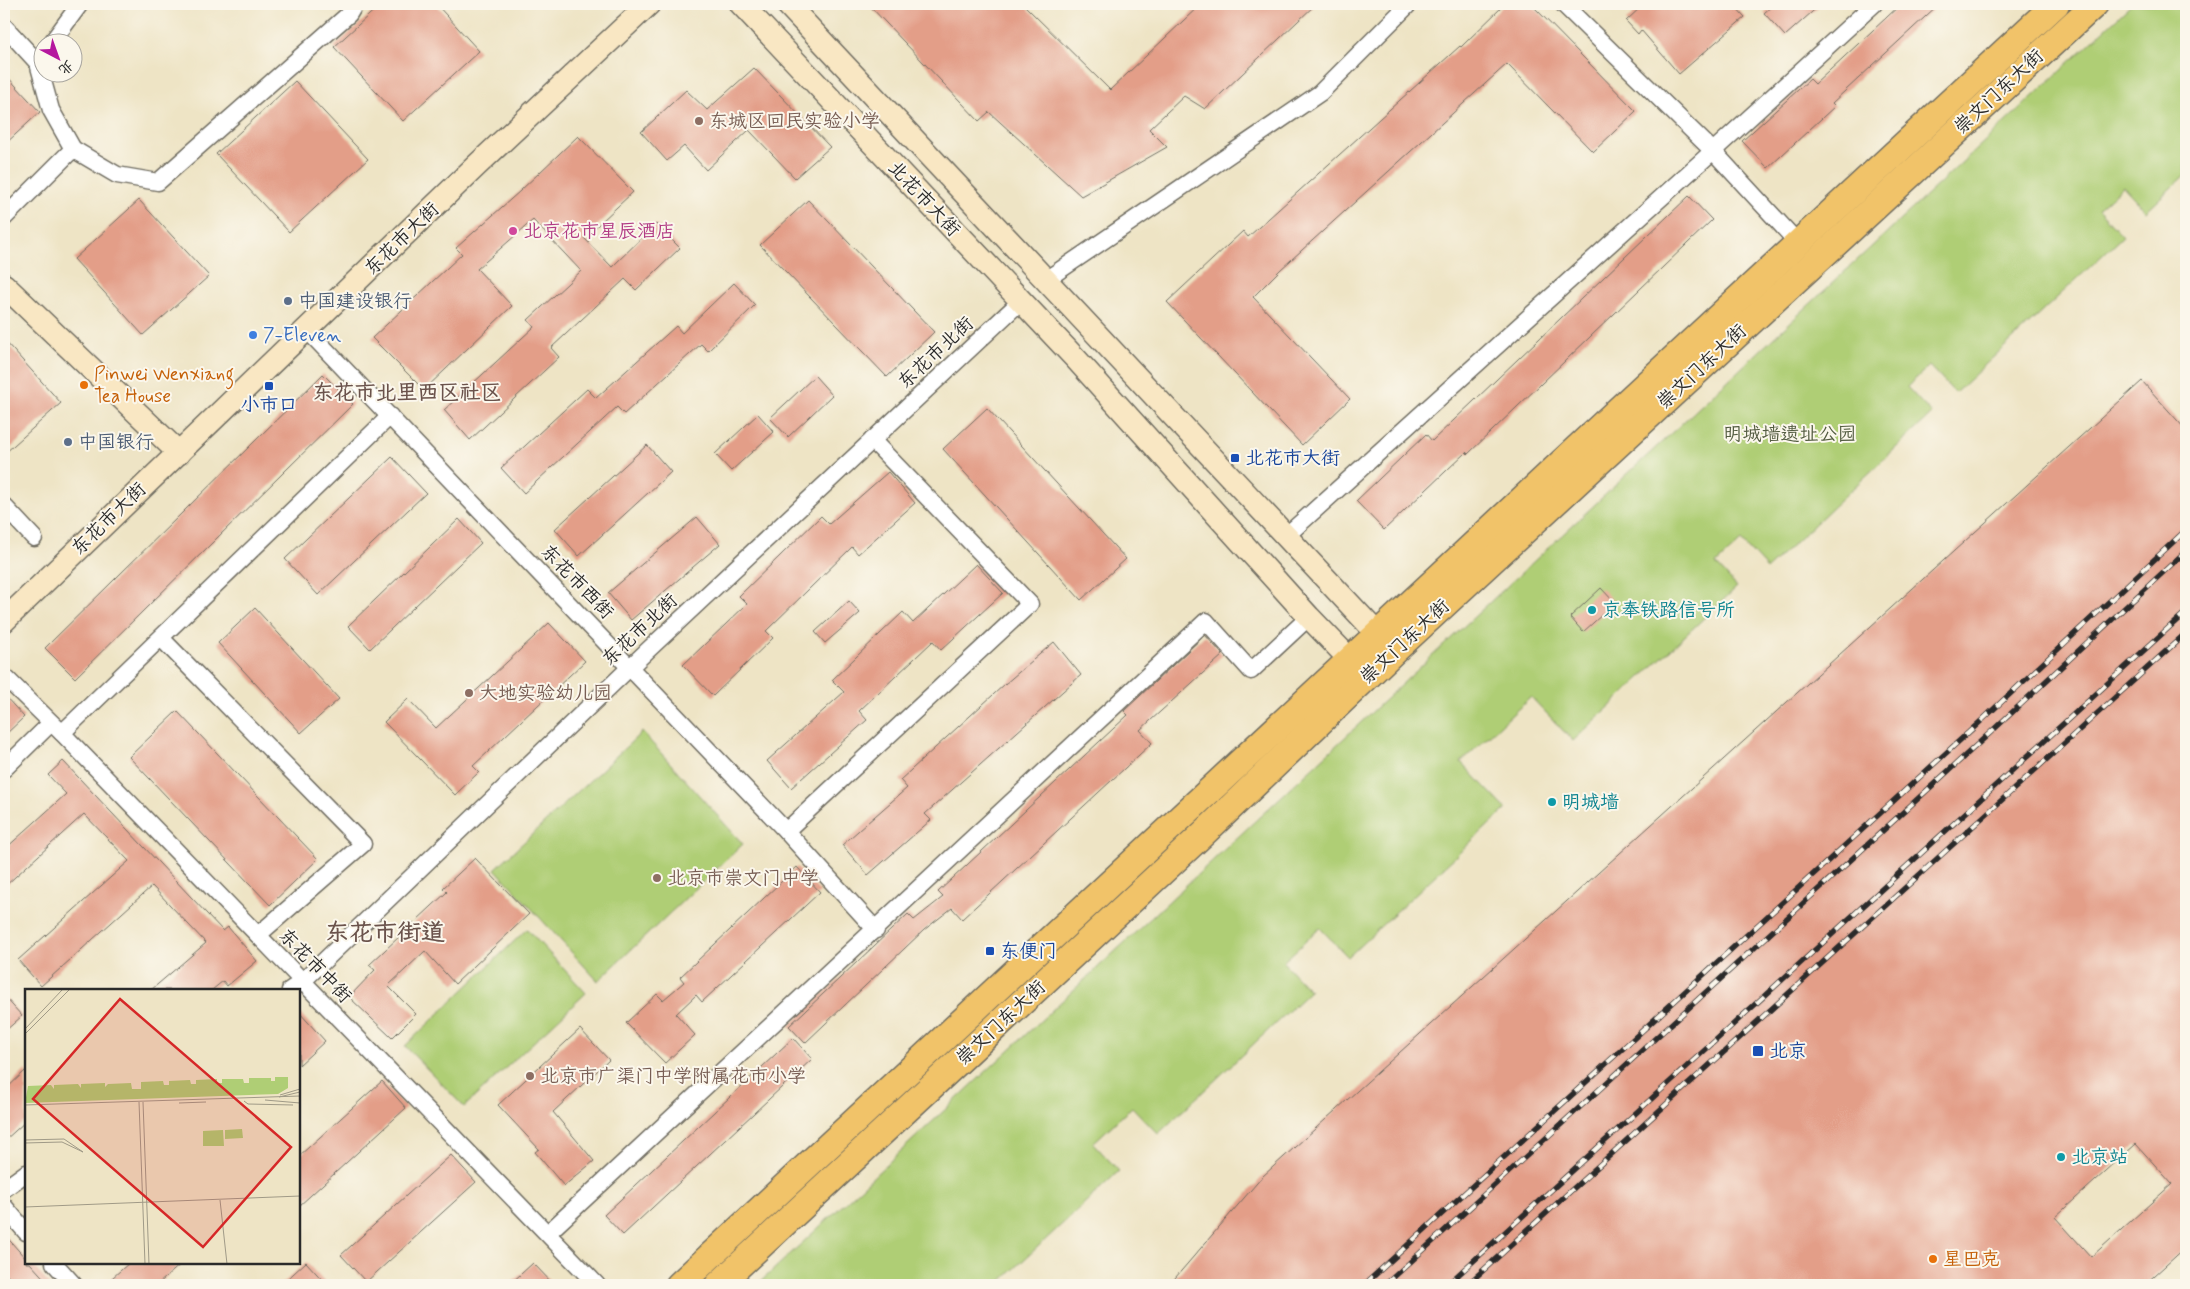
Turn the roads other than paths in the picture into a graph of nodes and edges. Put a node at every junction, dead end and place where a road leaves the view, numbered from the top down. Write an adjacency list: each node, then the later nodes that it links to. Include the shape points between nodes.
1 (80, 4): 12 (street)
2 (355, 4): 15 (street, via 349,14 158,182 117,175)
3 (649, 4): 22 (main road, 东花市大街)
4 (741, 4): 21 (main road, 北花市大街)
5 (787, 4): 19 (main road, 北花市大街)
6 (1409, 4): 19 (street, via 1320,93)
7 (1563, 4): 16 (street)
8 (1874, 4): 16 (street)
9 (2056, 4): 18 (main road, 崇文门东大街)
10 (2095, 4): 32 (main road, 崇文门东大街)
11 (4, 26): 13 (street)
12 (59, 32)
13 (32, 52)
14 (45, 82): 15 (street, via 51,110)
15 (73, 149): 17 (street)
16 (1714, 151): 18 (street); 27 (street)
17 (4, 218)
18 (1798, 244): 32 (main road, 崇文门东大街)
19 (1047, 280): 27 (main road, 北花市大街)
20 (4, 285): 25 (main road)
21 (1021, 301): 24 (street, 东花市北街); 29 (main road, 北花市大街)
22 (307, 330): 23 (street, 东花市西街); 25 (main road, 东花市大街)
23 (390, 416): 31 (street); 33 (street, 东花市西街)
24 (872, 440): 33 (street, 东花市北街); 38 (street, via 1030,604)
25 (179, 453): 30 (main road, 东花市大街)
26 (4, 506): 28 (street)
27 (1286, 536): 32 (main road, 北花市大街)
28 (34, 538)
29 (1309, 617): 34 (main road, 北花市大街); 39 (street, via 1251,671 1206,620)
30 (4, 621)
31 (162, 638): 36 (street); 40 (street, via 363,844)
32 (1386, 642): 34 (main road)
33 (630, 667): 38 (street, 东花市西街); 41 (street, 东花市北街)
34 (1359, 668): 51 (main road, 崇文门东大街, via 1002,980); 52 (main road, 崇文门东大街, via 1198,838)
35 (4, 676): 36 (street, 东花市中街)
36 (57, 728): 37 (street); 40 (street, 东花市中街)
37 (4, 769)
38 (786, 831): 39 (street, 东花市西街)
39 (876, 930): 47 (street)
40 (258, 935): 41 (street, 东花市中街)
41 (296, 986)
42 (300, 990): 47 (street, 东花市中街)
43 (25, 1175): 44 (street)
44 (4, 1189)
45 (4, 1206): 46 (street)
46 (25, 1231)
47 (548, 1233): 50 (street, 东花市中街)
48 (55, 1264): 49 (street)
49 (74, 1285)
50 (598, 1285)
51 (679, 1285)
52 (718, 1285)

